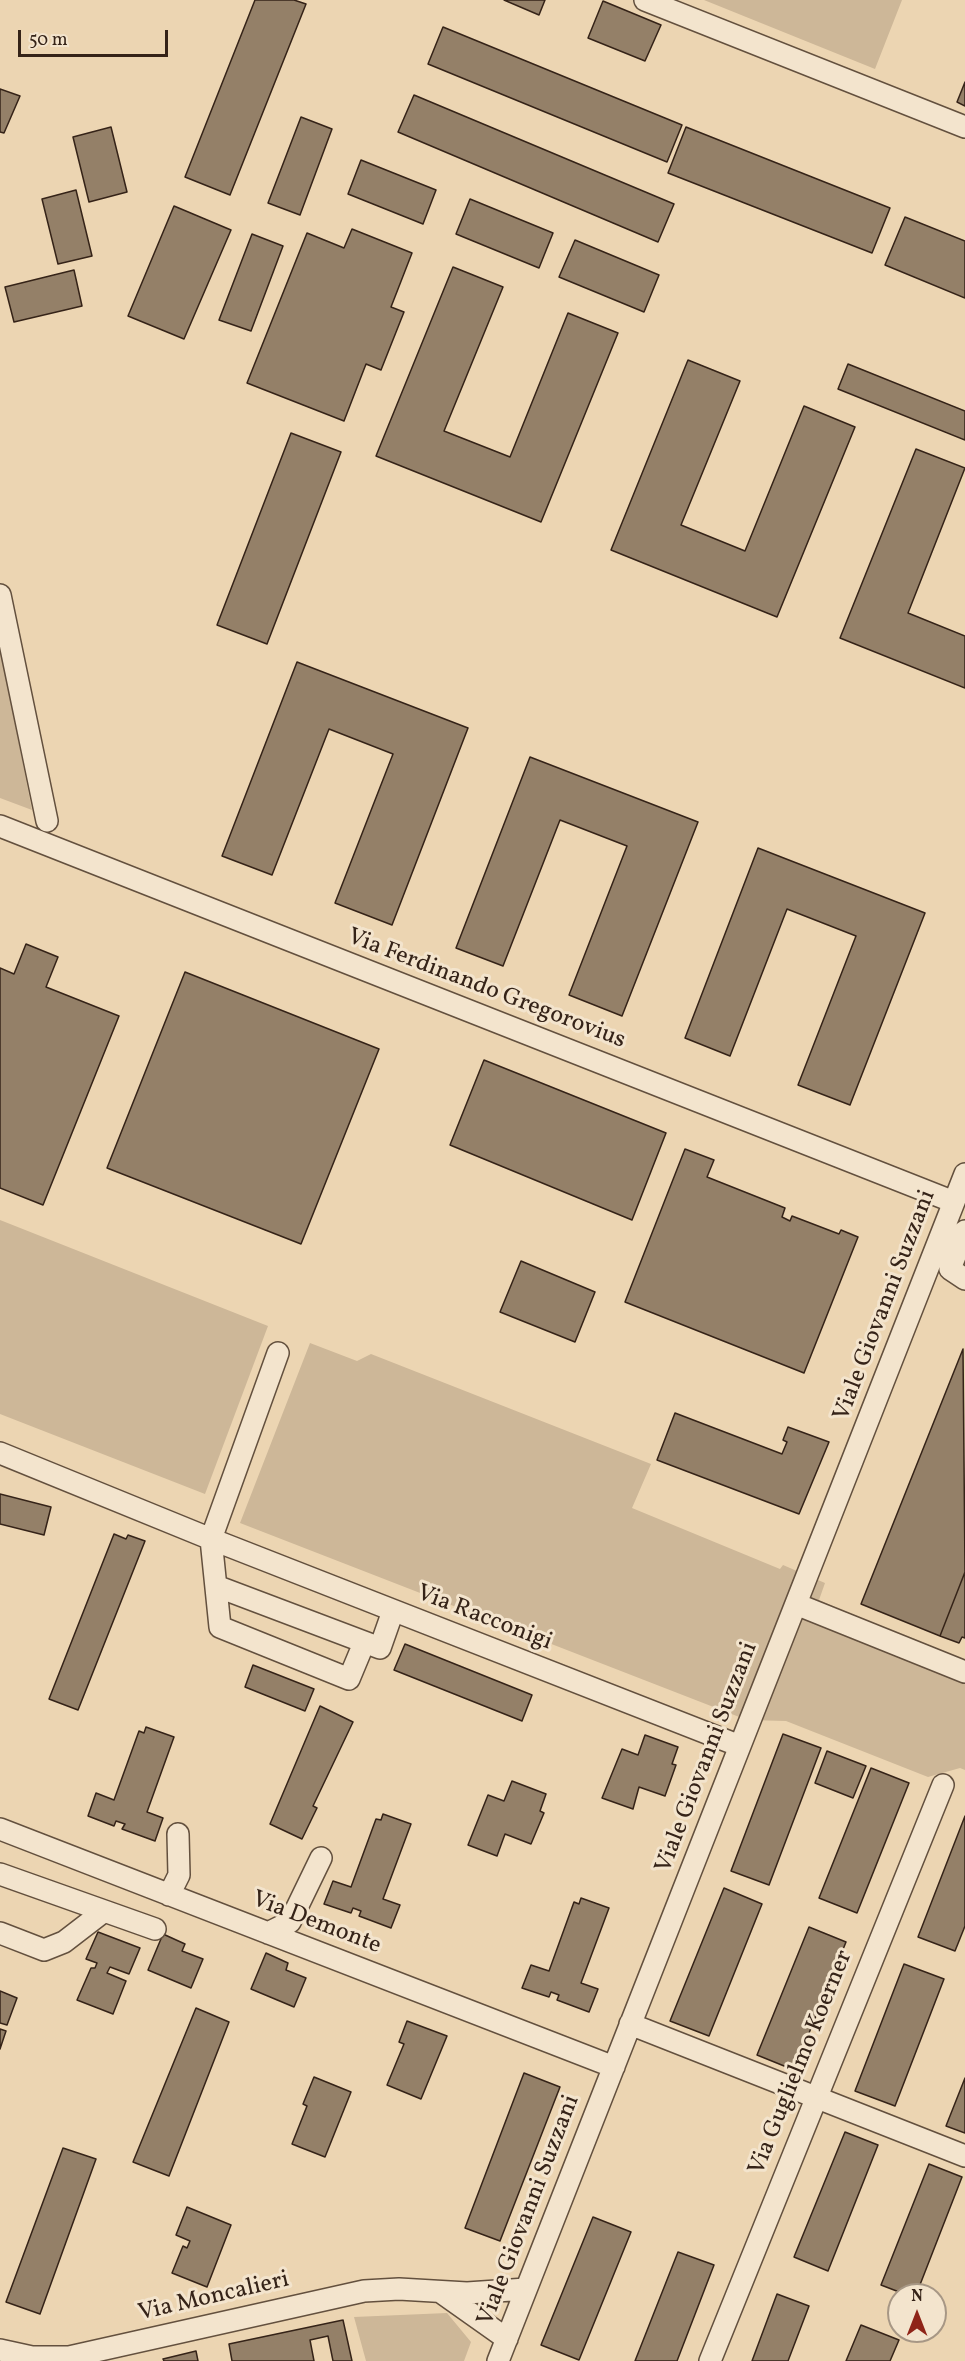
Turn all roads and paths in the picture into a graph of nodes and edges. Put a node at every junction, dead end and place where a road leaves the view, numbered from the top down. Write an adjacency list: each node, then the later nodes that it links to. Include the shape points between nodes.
1 (651, 1): 2 (street)
2 (965, 128)
3 (0, 595): 4 (street)
4 (47, 821)
5 (0, 826): 7 (street, Via Ferdinando Gregorovius)
6 (965, 1174): 7 (street, Viale Giovanni Suzzani)
7 (954, 1202): 14 (street, Viale Giovanni Suzzani)
8 (965, 1231): 9 (street, via 950,1269)
9 (965, 1279)
10 (278, 1353): 12 (street)
11 (0, 1453): 12 (street, Via Racconigi)
12 (211, 1539): 13 (street); 15 (street, Via Racconigi)
13 (216, 1586): 16 (street); 16 (street, via 220,1627 348,1679)
14 (796, 1604): 17 (street); 18 (street, Viale Giovanni Suzzani)
15 (393, 1611): 16 (street, via 380,1648); 18 (street, Via Racconigi)
16 (364, 1643)
17 (965, 1672)
18 (740, 1746): 29 (street, Viale Giovanni Suzzani)
19 (943, 1785): 31 (street, Via Guglielmo Koerner)
20 (0, 1829): 24 (street, Via Demonte)
21 (178, 1834): 24 (street, via 179,1875)
22 (321, 1858): 28 (street, via 290,1922)
23 (0, 1874): 25 (street)
24 (170, 1895): 28 (street, Via Demonte)
25 (104, 1912): 26 (street); 27 (street, via 64,1942 44,1950)
26 (155, 1929)
27 (0, 1933)
28 (268, 1933): 30 (street, Via Demonte)
29 (630, 2024): 30 (street, Viale Giovanni Suzzani); 31 (street)
30 (614, 2067): 33 (street, Viale Giovanni Suzzani)
31 (815, 2096): 32 (street); 38 (street, Via Guglielmo Koerner)
32 (965, 2156)
33 (526, 2289): 34 (street, Via Moncalieri); 35 (street, Viale Giovanni Suzzani)
34 (441, 2293): 35 (street, Via Moncalieri); 36 (street, Via Moncalieri, via 399,2289 347,2294 69,2357 32,2357)
35 (507, 2339): 37 (street, Viale Giovanni Suzzani)
36 (0, 2350)
37 (498, 2361)
38 (710, 2361)

